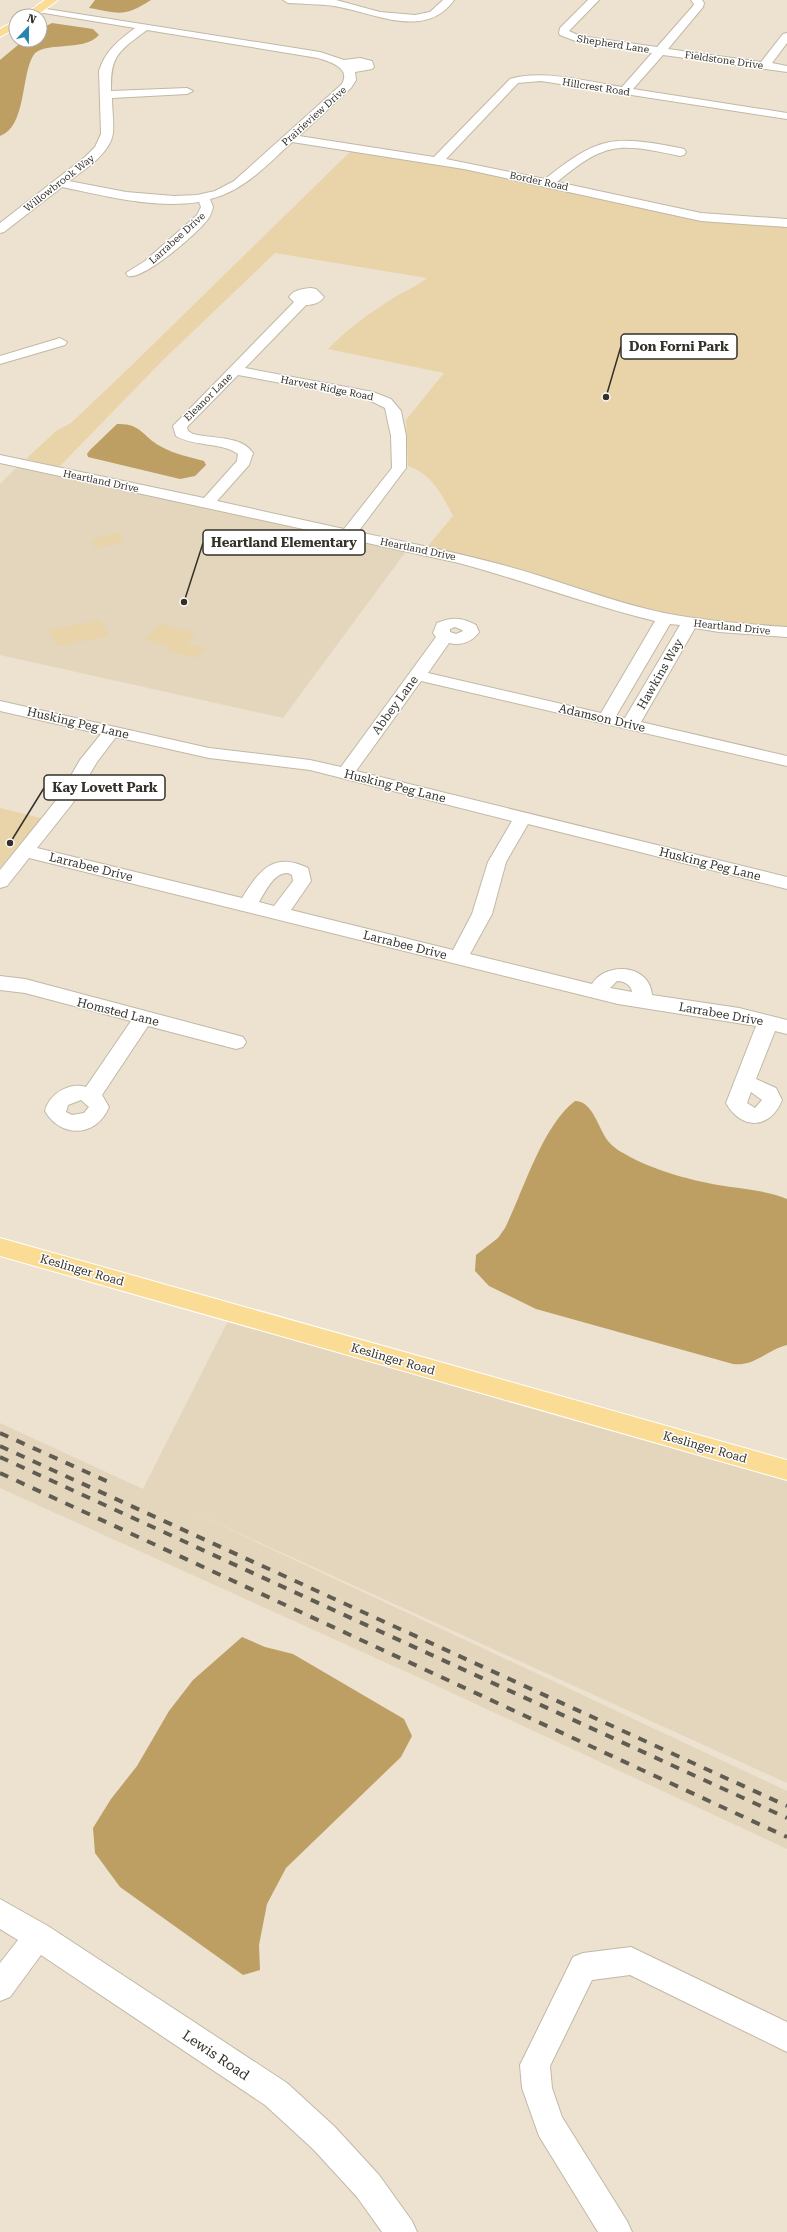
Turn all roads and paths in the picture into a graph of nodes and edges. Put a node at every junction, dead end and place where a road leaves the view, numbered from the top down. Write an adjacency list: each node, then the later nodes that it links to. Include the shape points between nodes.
1 (52, 0): 6 (main road)
2 (288, 0): 3 (street, via 335,3 380,15 415,18 433,15)
3 (449, 0)
4 (594, 0): 10 (street, Shepherd Lane, via 564,33 578,39)
5 (696, 0): 10 (street, Shepherd Lane, via 698,7)
6 (40, 8)
7 (48, 11): 8 (street, Prairieview Drive)
8 (144, 27): 15 (street, Willowbrook Way, via 115,50 106,61); 17 (street, Prairieview Drive, via 305,52 331,58 346,67 352,77 347,86)
9 (787, 36): 11 (street)
10 (660, 51): 11 (street, Fieldstone Drive); 14 (street, Shepherd Lane)
11 (764, 66): 12 (street, Fieldstone Drive)
12 (787, 69)
13 (187, 91): 15 (street)
14 (625, 91): 16 (street, Hillcrest Road); 19 (street, Hillcrest Road, via 541,78 519,79)
15 (106, 95): 20 (street, Willowbrook Way, via 105,140 96,153)
16 (787, 116)
17 (290, 138): 19 (street, Border Road); 22 (street, Prairieview Drive, via 238,184 225,192)
18 (680, 152): 21 (street, via 650,146 598,148)
19 (438, 161): 21 (street, Border Road)
20 (59, 183): 22 (street, Prairieview Drive, via 149,199 170,200); 24 (street, Willowbrook Way)
21 (548, 183): 23 (street, Border Road, via 701,217)
22 (203, 196): 25 (street, Larrabee Drive, via 207,207 203,217 150,264)
23 (787, 223)
24 (0, 229)
25 (133, 273)
26 (302, 301): 29 (street, Eleanor Lane)
27 (60, 342): 28 (street)
28 (0, 360)
29 (234, 370): 31 (street, Eleanor Lane, via 182,423 179,430 189,437 233,447 246,453 244,462); 32 (street, Harvest Ridge Road, via 368,395 392,406 396,418 399,468)
30 (0, 458): 31 (street, Heartland Drive)
31 (207, 504): 32 (street, Heartland Drive)
32 (348, 534): 33 (street, Heartland Drive, via 484,565 606,604)
33 (665, 618): 34 (street, Heartland Drive); 39 (street, Hawkins Way)
34 (690, 622): 35 (street, Heartland Drive); 40 (street, Hawkins Way)
35 (787, 632)
36 (445, 637): 37 (street, Abbey Lane)
37 (416, 676): 39 (street, Adamson Drive); 43 (street, Abbey Lane)
38 (0, 706): 41 (street, Husking Peg Lane)
39 (606, 720): 40 (street, Adamson Drive)
40 (630, 725): 42 (street, Adamson Drive)
41 (112, 731): 43 (street, Husking Peg Lane, via 218,755 299,763); 45 (street, via 89,760 66,800)
42 (787, 761)
43 (346, 773): 44 (street, Husking Peg Lane)
44 (522, 817): 47 (street, Husking Peg Lane); 50 (street, via 497,862 482,914)
45 (26, 851): 46 (street); 48 (street, Larrabee Drive)
46 (0, 882)
47 (787, 883)
48 (247, 906): 49 (street, Larrabee Drive); 49 (street, via 272,870 280,866 295,867 301,872 302,882)
49 (278, 914): 50 (street, Larrabee Drive)
50 (458, 958): 53 (street, Larrabee Drive, via 598,992 609,976 626,975 639,984 642,1002)
51 (0, 983): 52 (street, Homsted Lane, via 25,986)
52 (144, 1018): 55 (street, Homsted Lane); 57 (street)
53 (768, 1022): 54 (street, Larrabee Drive); 56 (street)
54 (787, 1027)
55 (236, 1042)
56 (743, 1082)
57 (91, 1096)
58 (0, 1247): 59 (main road, Keslinger Road)
59 (787, 1470)
60 (0, 1913): 61 (street, Lewis Road)
61 (38, 1936): 62 (street); 64 (street, Lewis Road, via 276,2094 324,2138 368,2186)
62 (0, 1987)
63 (787, 2037): 65 (street, via 631,1961 583,1967 535,2065 537,2088 550,2125)
64 (401, 2232)
65 (616, 2232)

